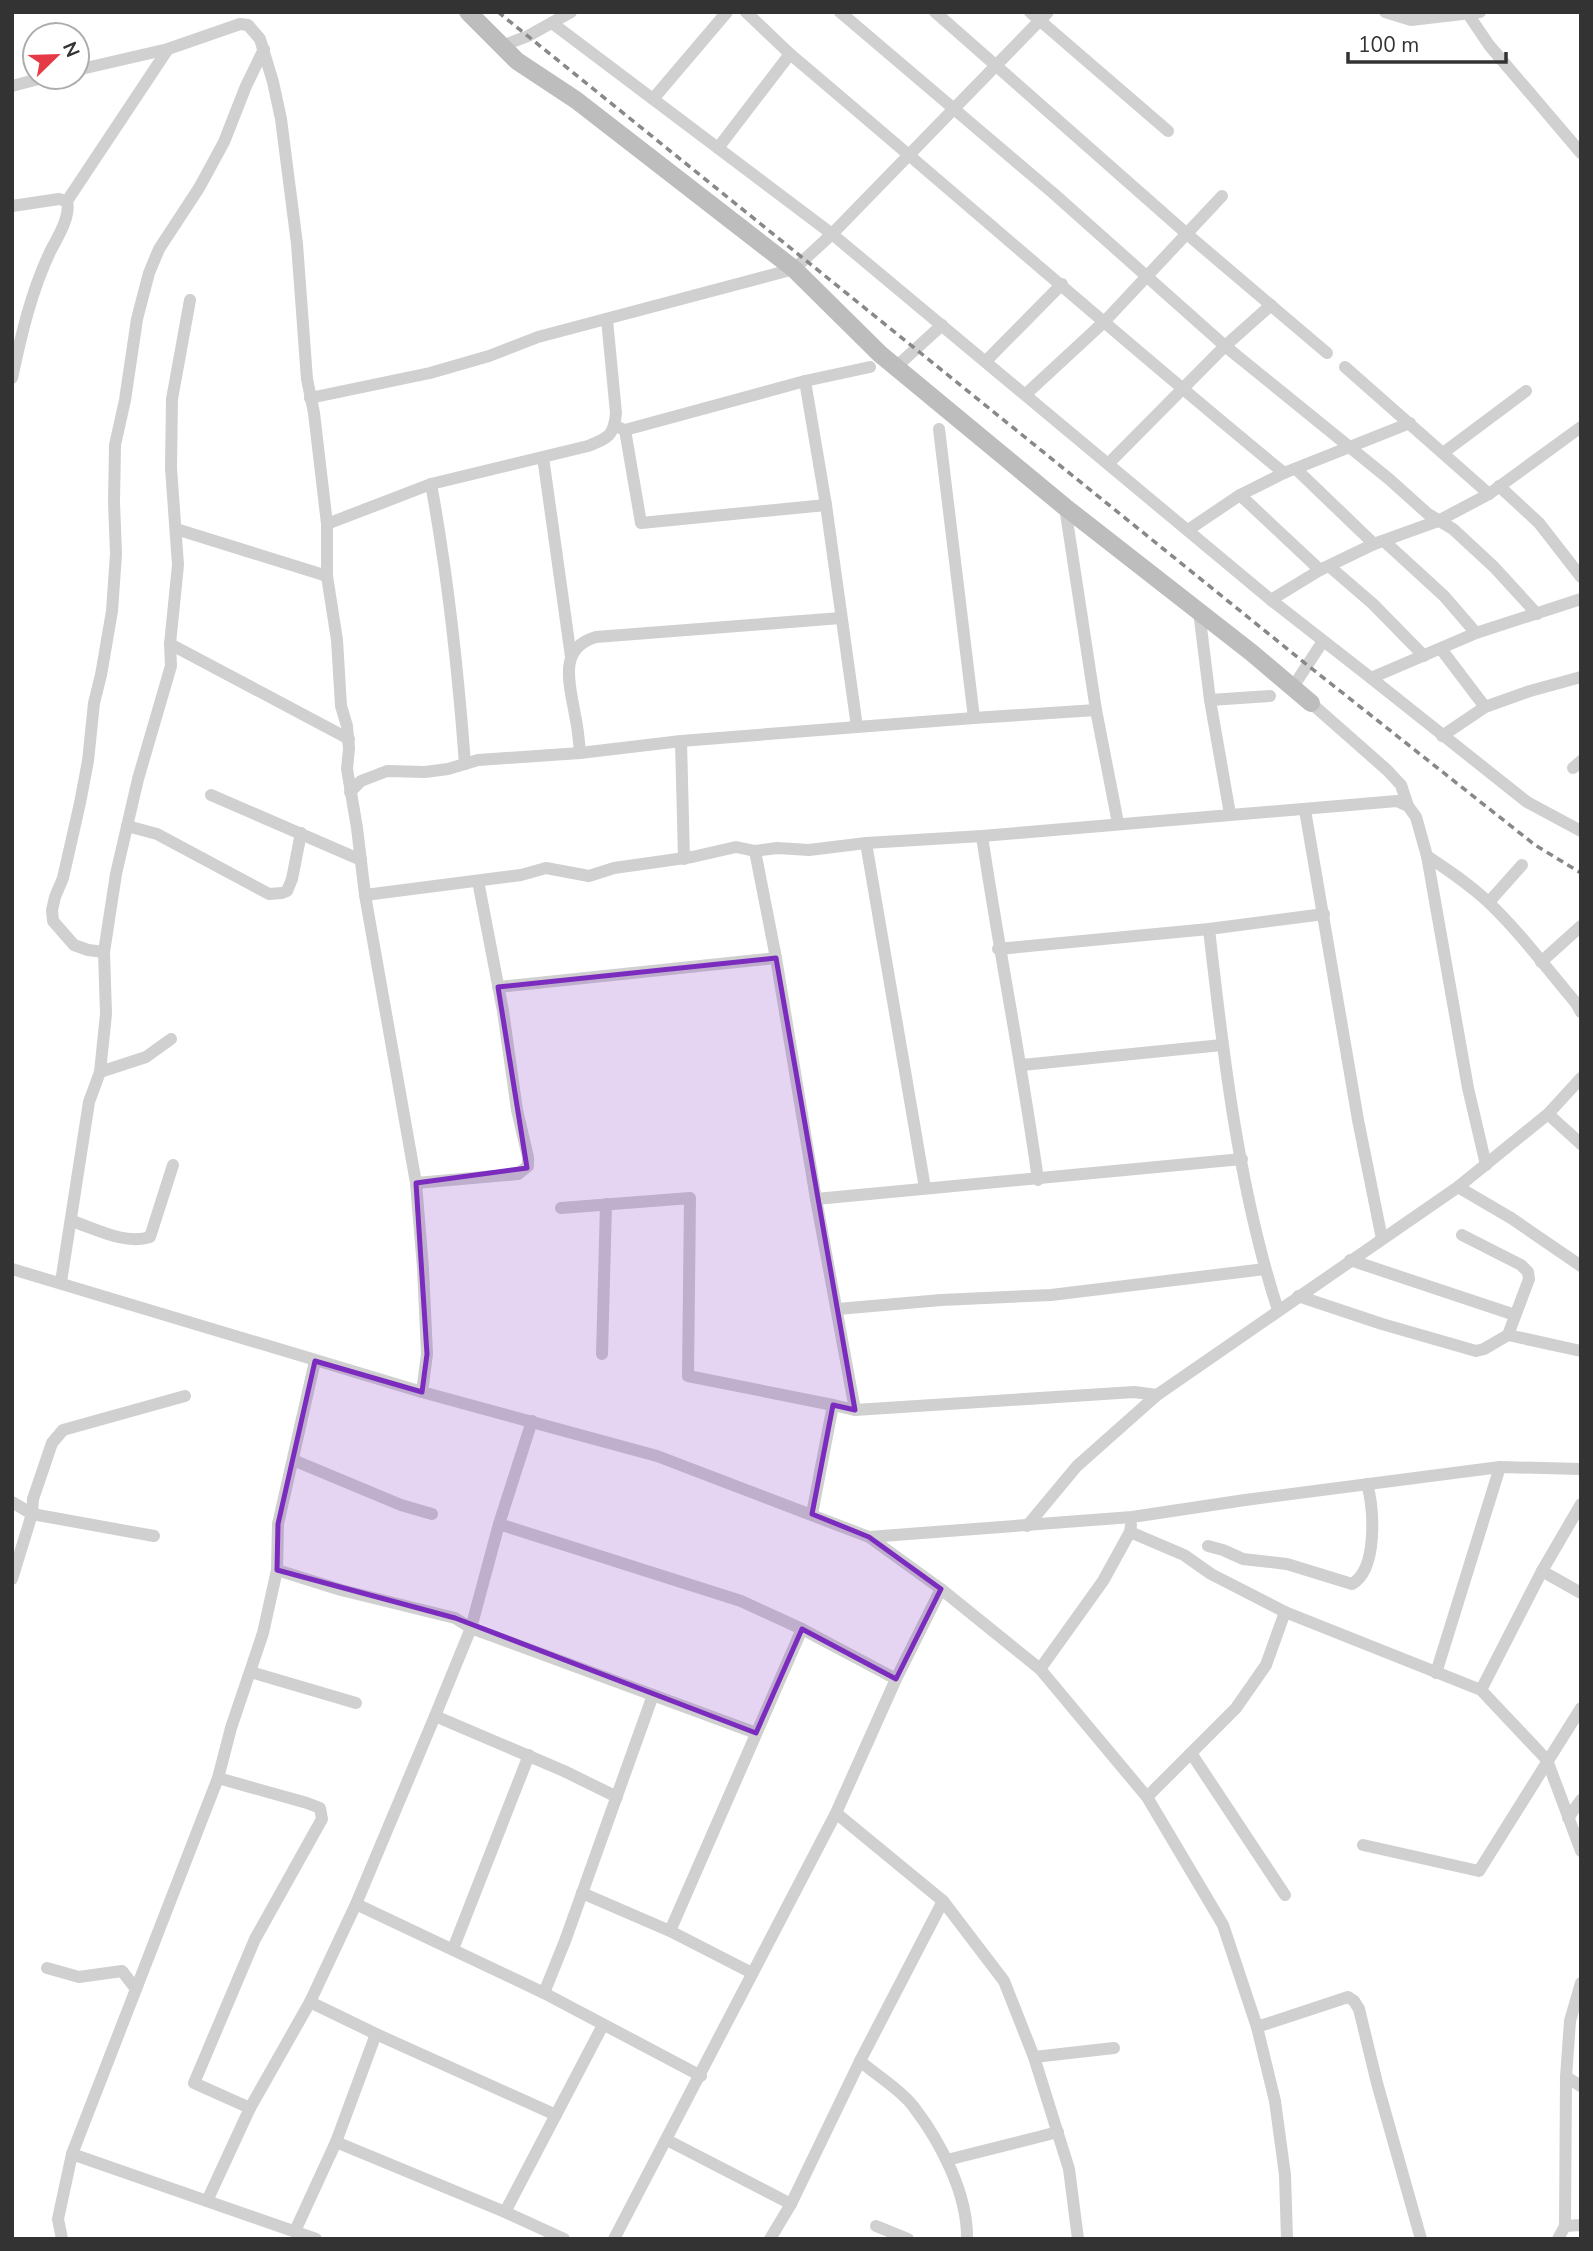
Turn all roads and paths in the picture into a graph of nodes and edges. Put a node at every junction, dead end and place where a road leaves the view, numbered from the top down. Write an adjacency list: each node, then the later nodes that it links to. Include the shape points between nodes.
1 (468, 12): 12 (main road)
2 (571, 12): 11 (street)
3 (727, 12): 18 (street)
4 (746, 12): 15 (street)
5 (840, 12): 19 (street)
6 (935, 12): 16 (street)
7 (1385, 12): 8 (street, via 1411,20)
8 (1474, 13): 22 (street, via 1489,45)
9 (1039, 15): 16 (street); 20 (street)
10 (243, 18): 13 (street); 14 (street)
11 (552, 23): 12 (street); 18 (street)
12 (502, 46): 29 (main road)
13 (168, 49): 17 (street); 25 (street)
14 (264, 49): 48 (street, via 281,119); 120 (street, via 224,142 154,260 137,319 115,445 112,611 80,803 52,911 53,921 74,945)
15 (790, 54): 21 (street); 23 (street)
16 (996, 65): 19 (street); 28 (street)
17 (91, 67)
18 (653, 99): 21 (street)
19 (953, 109): 23 (street); 30 (street)
20 (1168, 131)
21 (718, 148): 27 (street)
22 (1581, 153)
23 (910, 154): 27 (street); 31 (street)
24 (1222, 196): 28 (street)
25 (67, 201): 26 (street); 43 (street, via 61,230 37,282)
26 (12, 206)
27 (832, 234): 29 (street); 36 (street)
28 (1187, 234): 30 (street); 33 (street)
29 (794, 269): 34 (street); 41 (main road)
30 (1147, 278): 35 (street); 37 (street)
31 (1062, 284): 35 (street); 39 (street)
32 (190, 300): 65 (street, via 172,399)
33 (1271, 305): 37 (street); 38 (street)
34 (607, 320): 48 (street, via 538,337 430,373); 50 (street)
35 (1105, 321): 45 (street); 47 (street)
36 (942, 325): 39 (street); 41 (street)
37 (1225, 346): 45 (street); 53 (street)
38 (1327, 353)
39 (986, 361): 47 (street)
40 (870, 367): 44 (street)
41 (896, 367): 62 (main road)
42 (1345, 367): 49 (street)
43 (12, 378)
44 (805, 381): 50 (street); 61 (street)
45 (1182, 390): 56 (street); 57 (street)
46 (1526, 391): 54 (street)
47 (1026, 394): 56 (street)
48 (310, 398): 64 (street)
49 (1410, 423): 53 (street); 54 (street)
50 (620, 428): 55 (street, via 601,441); 61 (street, via 641,523)
51 (939, 429): 90 (street)
52 (1579, 432): 59 (street)
53 (1351, 448): 57 (street); 63 (street)
54 (1443, 453): 59 (street)
55 (543, 457): 58 (street); 81 (street)
56 (1108, 464): 66 (street)
57 (1290, 471): 60 (street); 67 (street)
58 (431, 484): 64 (street); 96 (street, via 442,545)
59 (1494, 490): 63 (street); 70 (street, via 1539,523)
60 (1240, 495): 66 (street); 68 (street)
61 (827, 505): 75 (street)
62 (1065, 507): 73 (main road); 89 (street)
63 (1438, 521): 67 (street); 74 (street, via 1494,566)
64 (327, 524): 69 (street)
65 (176, 529): 69 (street); 78 (street, via 178,565)
66 (1188, 530): 72 (street)
67 (1379, 543): 68 (street); 76 (street, via 1444,596)
68 (1324, 568): 72 (street); 80 (street, via 1373,604)
69 (327, 576): 93 (street, via 341,706)
70 (1581, 577)
71 (1581, 599): 74 (street)
72 (1271, 600): 77 (street)
73 (1199, 611): 84 (main road); 86 (street)
74 (1537, 614): 76 (street)
75 (841, 618): 81 (street, via 596,636 578,645); 91 (street)
76 (1476, 633): 79 (street)
77 (1323, 641): 83 (street); 84 (street)
78 (170, 644): 93 (street); 103 (street, via 167,685)
79 (1441, 649): 80 (street); 88 (street)
80 (1424, 656): 83 (street)
81 (571, 657): 95 (street, via 568,675)
82 (1581, 677): 88 (street)
83 (1371, 678): 92 (street)
84 (1293, 687): 87 (main road)
85 (1270, 696): 86 (street)
86 (1210, 700): 101 (street)
87 (1311, 703): 99 (street, via 1387,770 1401,785)
88 (1485, 707): 92 (street)
89 (1096, 710): 90 (street); 102 (street)
90 (974, 718): 91 (street)
91 (857, 727): 94 (street)
92 (1442, 736): 104 (street, via 1527,802)
93 (349, 739): 97 (street)
94 (681, 741): 95 (street); 110 (street)
95 (580, 753): 96 (street)
96 (465, 764): 97 (street, via 425,772 387,771 361,780)
97 (350, 792): 111 (street)
98 (211, 794): 105 (street)
99 (1408, 806): 100 (street, via 1397,801); 109 (street, via 1416,817)
100 (1305, 810): 101 (street); 116 (street)
101 (1230, 814): 102 (street)
102 (1118, 823): 106 (street)
103 (127, 826): 105 (street, via 157,834 275,895 287,891); 120 (street)
104 (1581, 831)
105 (302, 833): 111 (street)
106 (982, 836): 107 (street); 119 (street)
107 (866, 842): 108 (street); 138 (street)
108 (755, 851): 110 (street, via 736,847); 121 (street)
109 (1427, 856): 115 (street); 134 (street)
110 (684, 859): 113 (street, via 589,876 546,868)
111 (360, 860): 114 (street)
112 (1521, 865): 115 (street)
113 (478, 881): 114 (street); 123 (street)
114 (365, 895): 136 (street)
115 (1489, 902): 122 (street)
116 (1324, 914): 118 (street); 144 (street)
117 (1581, 926): 122 (street)
118 (1209, 929): 119 (street); 126 (street)
119 (998, 949): 127 (street)
120 (104, 952): 128 (street, via 106,1014)
121 (776, 958): 123 (street); 139 (street)
122 (1541, 962): 124 (street)
123 (498, 987): 136 (street, via 528,1166 518,1174)
124 (1579, 1004)
125 (171, 1039): 128 (street, via 146,1057)
126 (1222, 1045): 127 (street); 132 (street)
127 (1022, 1065): 135 (street)
128 (100, 1072): 142 (street, via 89,1102)
129 (1581, 1078): 130 (street)
130 (1548, 1114): 131 (street); 134 (street)
131 (1581, 1143)
132 (1242, 1159): 135 (street); 148 (street)
133 (173, 1165): 142 (street, via 150,1237 138,1241)
134 (1486, 1165): 137 (street)
135 (1038, 1180): 138 (street)
136 (416, 1183): 158 (street, via 427,1354)
137 (1458, 1187): 144 (street); 146 (street)
138 (925, 1188): 139 (street)
139 (816, 1199): 151 (street)
140 (607, 1204): 141 (street); 156 (street); 161 (street, via 690,1198 688,1376)
141 (562, 1208)
142 (72, 1220): 149 (street)
143 (1462, 1235): 153 (street, via 1528,1272)
144 (1382, 1239): 145 (street)
145 (1350, 1260): 150 (street); 153 (street)
146 (1581, 1266)
147 (12, 1269): 149 (street)
148 (1265, 1269): 151 (street, via 1043,1295); 152 (street)
149 (61, 1282): 157 (street)
150 (1298, 1296): 152 (street); 154 (street, via 1476,1351)
151 (838, 1309): 162 (street)
152 (1278, 1310): 159 (street)
153 (1515, 1315): 154 (street)
154 (1507, 1335): 155 (street)
155 (1581, 1351)
156 (602, 1354)
157 (315, 1361): 158 (street); 164 (street)
158 (422, 1392): 163 (street)
159 (1157, 1395): 162 (street, via 1134,1392); 175 (street, via 1077,1466)
160 (185, 1396): 170 (street, via 63,1430 52,1443)
161 (833, 1405): 162 (street); 172 (street)
162 (855, 1410)
163 (532, 1421): 172 (street, via 657,1456); 174 (street)
164 (293, 1460): 171 (street); 180 (street, via 278,1524)
165 (1500, 1467): 166 (street); 167 (street); 190 (street)
166 (1581, 1469)
167 (1367, 1484): 173 (street); 179 (street, via 1373,1534 1363,1574 1352,1584 1287,1564 1243,1559)
168 (12, 1502): 170 (street)
169 (1581, 1504): 181 (street)
170 (32, 1514): 177 (street); 182 (street)
171 (432, 1514)
172 (812, 1514): 178 (street)
173 (1132, 1517): 175 (street); 176 (street)
174 (499, 1524): 186 (street); 187 (street, via 741,1601)
175 (1027, 1526): 178 (street)
176 (1130, 1532): 185 (street); 188 (street, via 1103,1581)
177 (155, 1536)
178 (869, 1537): 183 (street)
179 (1208, 1546)
180 (277, 1570): 186 (street, via 455,1618); 189 (street)
181 (1542, 1571): 184 (street); 192 (street)
182 (12, 1579)
183 (941, 1589): 188 (street); 191 (street)
184 (1581, 1593)
185 (1285, 1612): 190 (street); 198 (street, via 1266,1665 1236,1708)
186 (471, 1628): 193 (street); 196 (street)
187 (802, 1629): 191 (street); 197 (street)
188 (1040, 1669): 203 (street)
189 (251, 1672): 194 (street); 201 (street)
190 (1436, 1673): 192 (street)
191 (896, 1679): 205 (street)
192 (1481, 1690): 200 (street)
193 (653, 1695): 197 (street); 202 (street)
194 (356, 1703)
195 (1581, 1707): 200 (street)
196 (435, 1716): 199 (street); 212 (street)
197 (756, 1733): 213 (street)
198 (1191, 1753): 203 (street); 210 (street)
199 (528, 1755): 202 (street); 214 (street)
200 (1547, 1760): 206 (street); 207 (street, via 1479,1871)
201 (218, 1778): 218 (street); 230 (street, via 320,1808 322,1819 255,1939 194,2083)
202 (617, 1797): 209 (street)
203 (1147, 1797): 222 (street, via 1223,1925)
204 (1581, 1800): 206 (street)
205 (836, 1813): 211 (street); 216 (street)
206 (1568, 1818): 208 (street)
207 (1363, 1845)
208 (1581, 1851)
209 (582, 1893): 213 (street); 219 (street)
210 (1285, 1895)
211 (943, 1901): 225 (street, via 1004,1981); 226 (street)
212 (356, 1904): 214 (street); 220 (street)
213 (670, 1931): 216 (street)
214 (453, 1949): 219 (street)
215 (47, 1968): 218 (street, via 79,1977 122,1971)
216 (752, 1973): 227 (street)
217 (1581, 1983): 228 (street, via 1570,2021)
218 (136, 1989): 235 (street)
219 (544, 1993): 221 (street)
220 (310, 2002): 223 (street); 230 (street)
221 (603, 2025): 227 (street); 231 (street)
222 (1257, 2027): 252 (street, via 1284,2163); 253 (street, via 1348,1997 1354,2001)
223 (376, 2034): 231 (street); 234 (street)
224 (1114, 2048): 225 (street)
225 (1034, 2057): 232 (street)
226 (860, 2061): 236 (street, via 912,2104); 238 (street)
227 (701, 2076): 233 (street)
228 (1566, 2077): 229 (street); 241 (street)
229 (1581, 2086)
230 (250, 2108): 237 (street)
231 (556, 2115): 239 (street)
232 (1058, 2132): 236 (street); 251 (street, via 1069,2169)
233 (667, 2140): 238 (street); 247 (street)
234 (336, 2142): 239 (street); 243 (street)
235 (72, 2154): 237 (street); 244 (street, via 58,2219)
236 (947, 2160): 250 (street, via 960,2195)
237 (207, 2201): 243 (street)
238 (790, 2204): 248 (street)
239 (505, 2212): 246 (street)
240 (876, 2225): 249 (street)
241 (1565, 2226): 242 (street); 254 (street)
242 (1580, 2230)
243 (295, 2231): 245 (street)
244 (62, 2239)
245 (316, 2239)
246 (564, 2239)
247 (614, 2239)
248 (770, 2239)
249 (908, 2239)
250 (967, 2239)
251 (1078, 2239)
252 (1287, 2239)
253 (1421, 2239)
254 (1558, 2239)

